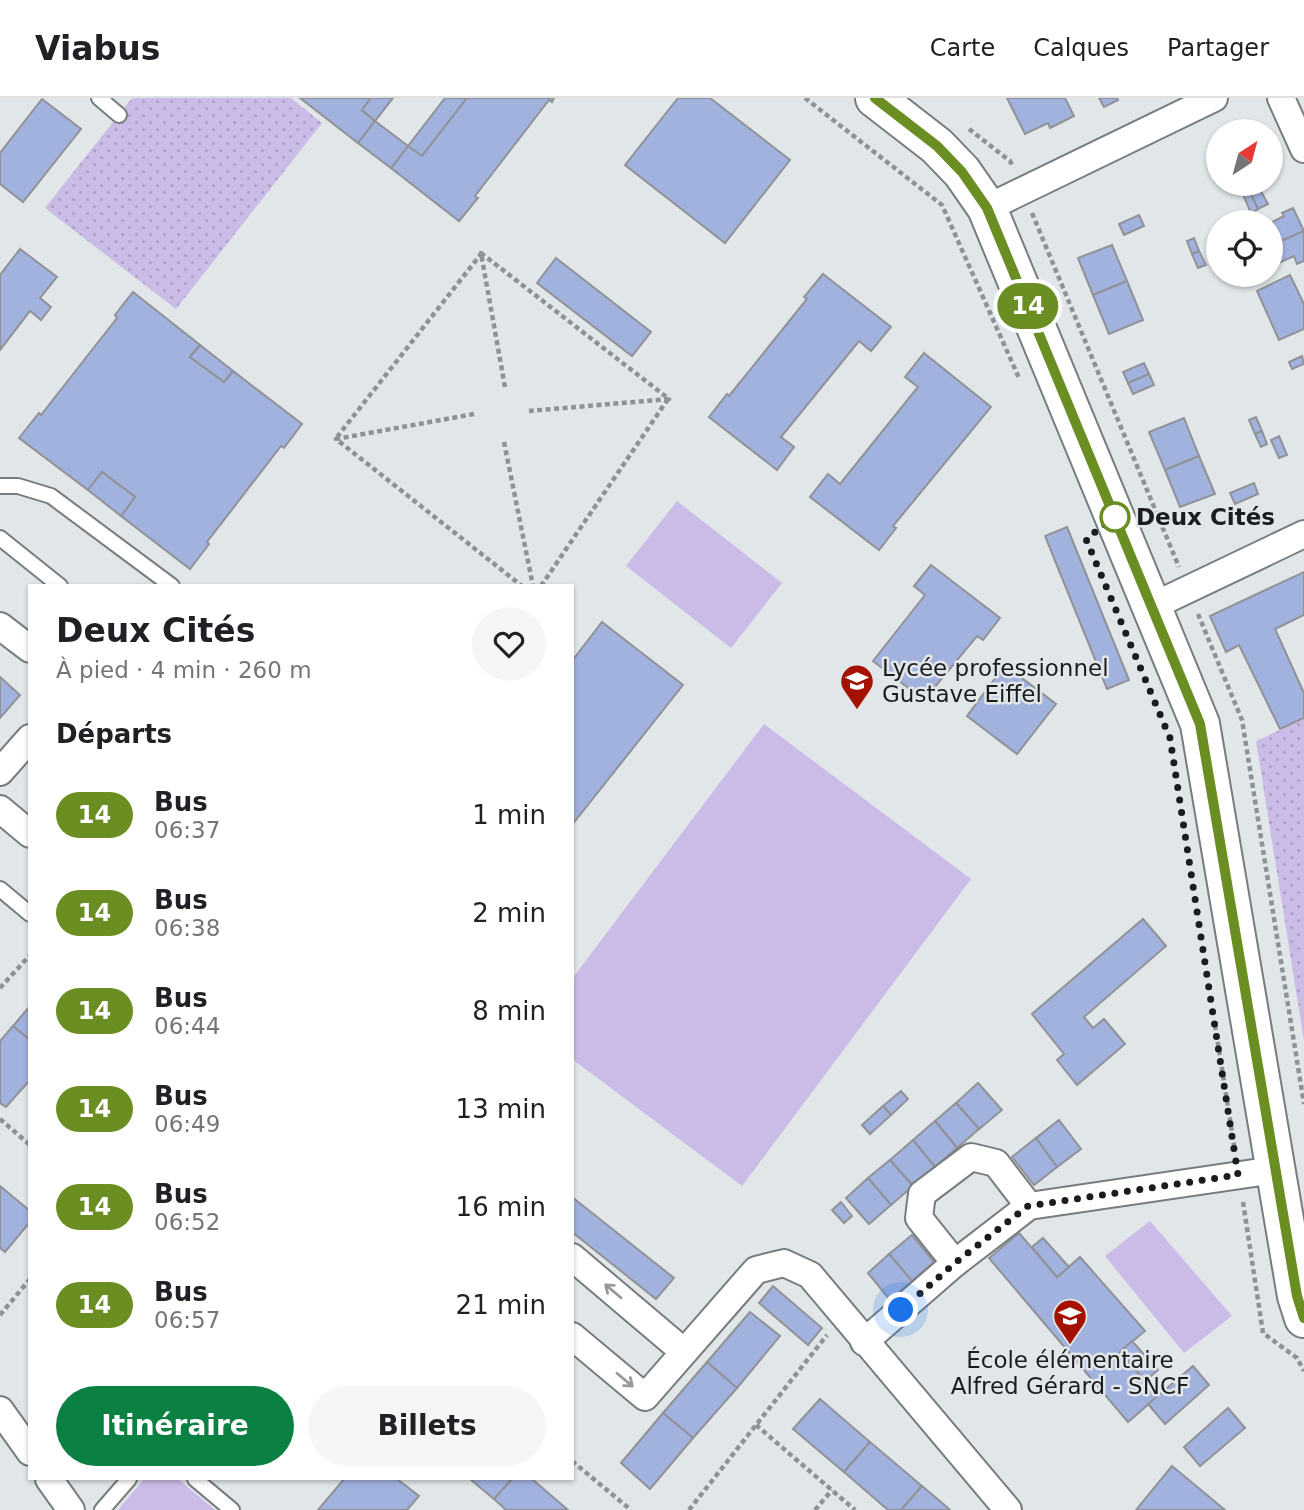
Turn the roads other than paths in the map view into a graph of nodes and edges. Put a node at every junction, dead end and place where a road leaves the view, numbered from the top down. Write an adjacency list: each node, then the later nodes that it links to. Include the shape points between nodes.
1 (99, 98): 5 (lane)
2 (875, 98): 7 (main road, via 937,146)
3 (1214, 98): 7 (street)
4 (1281, 98): 6 (street)
5 (119, 115)
6 (1304, 149)
7 (987, 208): 13 (main road)
8 (0, 486): 12 (lane, via 51,496)
9 (1304, 534): 13 (street)
10 (0, 538): 11 (lane)
11 (58, 584)
12 (169, 584)
13 (1151, 607): 22 (main road, via 1200,724)
14 (0, 626): 15 (street)
15 (28, 647)
16 (28, 740): 17 (street)
17 (0, 772)
18 (0, 809): 19 (street)
19 (28, 832)
20 (0, 889): 21 (lane)
21 (28, 912)
22 (1257, 1172): 23 (street); 26 (main road)
23 (1028, 1206): 25 (street); 25 (street, via 996,1163 971,1157 922,1195 919,1218)
24 (574, 1259): 29 (street, one-way to 24)
25 (955, 1263): 28 (street)
26 (1304, 1318)
27 (574, 1338): 29 (street, one-way to 29, via 645,1397)
28 (864, 1342): 29 (street, via 810,1275 784,1263 756,1270); 38 (street)
29 (683, 1351)
30 (0, 1410): 31 (street)
31 (28, 1449)
32 (50, 1480): 35 (street)
33 (128, 1480): 36 (lane)
34 (196, 1480): 37 (lane)
35 (71, 1510)
36 (102, 1510)
37 (232, 1510)
38 (1008, 1510)

